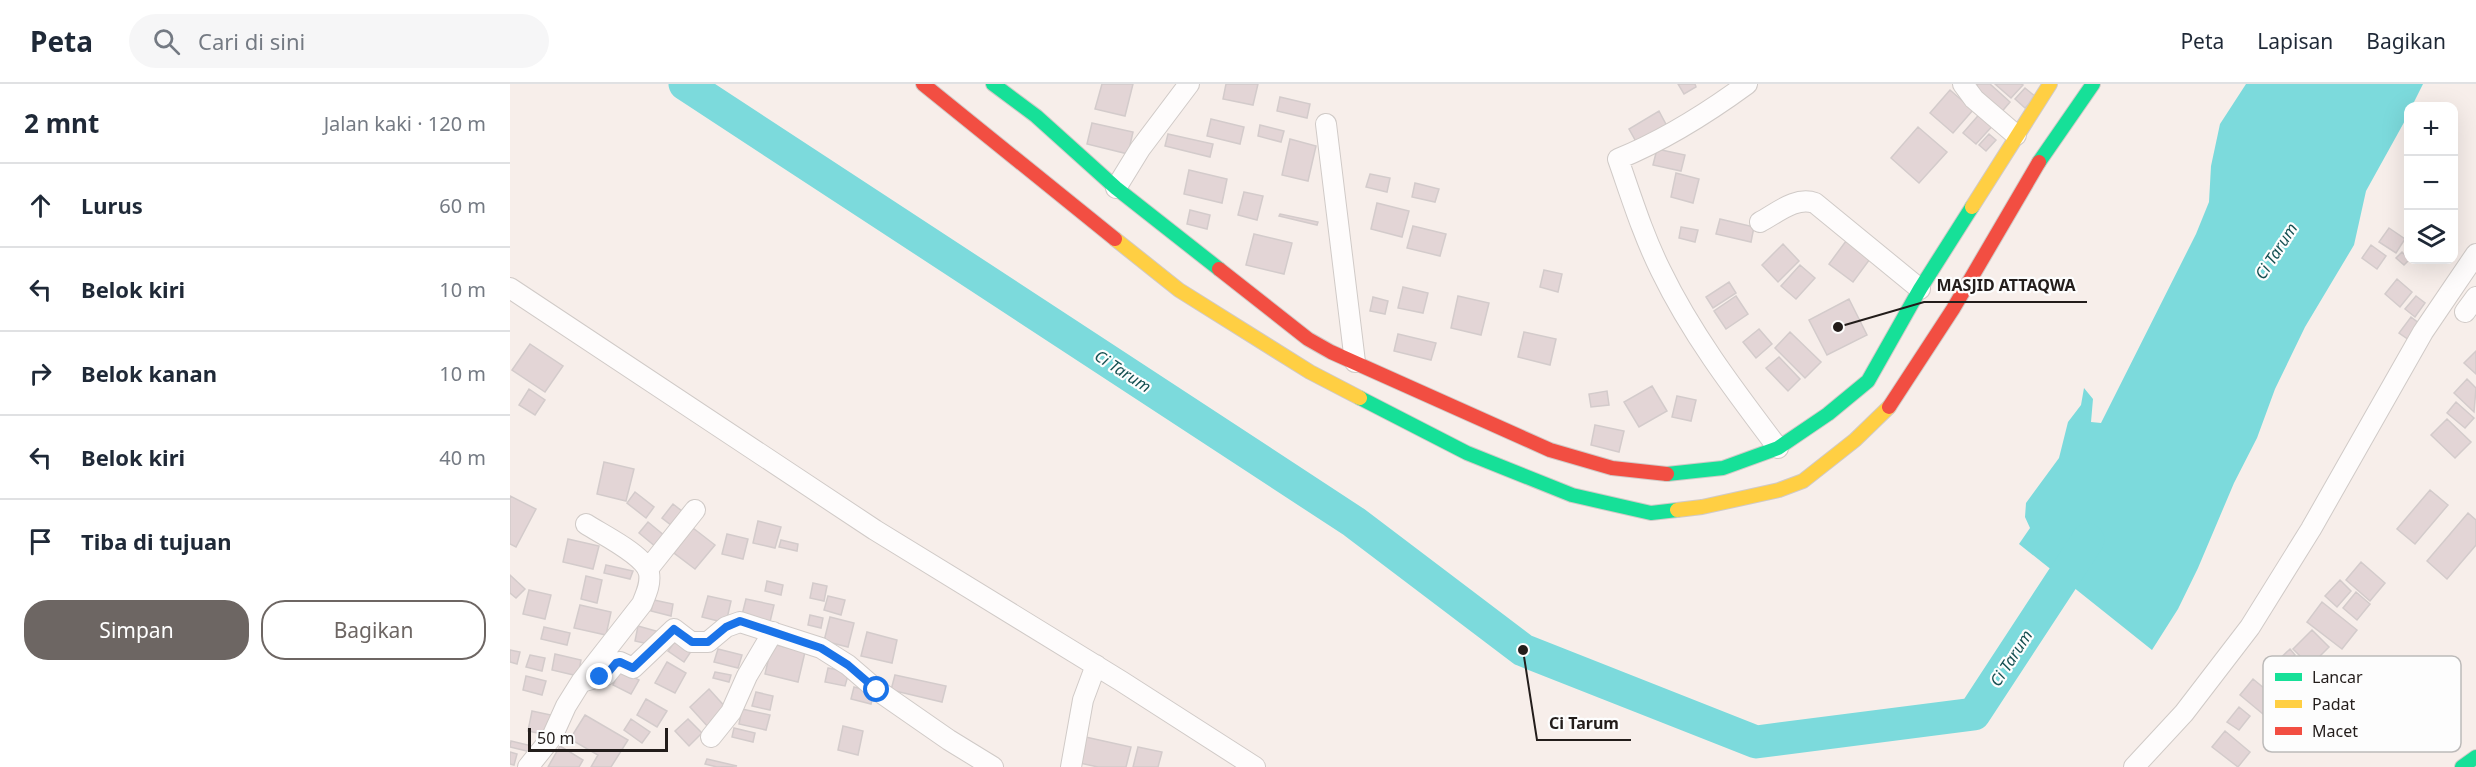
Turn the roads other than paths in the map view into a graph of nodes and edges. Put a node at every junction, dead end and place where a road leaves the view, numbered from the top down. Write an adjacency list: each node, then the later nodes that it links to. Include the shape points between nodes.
1 (923, 84): 7 (street, via 1179,290 1310,372 1478,457 1572,495 1651,513 1702,507 1803,481 1891,405 1953,309 2031,173)
2 (993, 84): 10 (street, via 1036,116)
3 (1189, 84): 10 (street)
4 (1747, 84): 16 (street, via 1688,125 1618,159 1660,271 1715,365)
5 (1963, 84): 9 (street, via 1974,99)
6 (2050, 84): 9 (street)
7 (2092, 84)
8 (1326, 124): 15 (street)
9 (2016, 135): 14 (street)
10 (1116, 188): 15 (street, via 1308,339)
11 (1760, 222): 14 (street, via 1798,201 1815,203)
12 (2476, 254): 29 (street, via 2423,332 2307,537 2250,627 2184,713)
13 (510, 288): 21 (street, via 875,530)
14 (1920, 289): 16 (street, via 1868,381)
15 (1355, 362): 16 (street, via 1550,450 1612,468 1670,474 1723,468)
16 (1778, 448)
17 (694, 510): 19 (street)
18 (586, 524): 19 (street, via 628,550)
19 (648, 569): 22 (street, via 648,590 642,604)
20 (773, 632): 22 (street, via 737,622 710,642 698,643 674,629 633,668 616,663 606,675); 23 (street, via 731,712); 26 (street, via 821,648)
21 (1096, 665): 27 (street, via 1083,700); 28 (street)
22 (581, 682): 25 (street, via 552,737)
23 (711, 736)
24 (2476, 757): 30 (street)
25 (528, 767)
26 (993, 767)
27 (1071, 767)
28 (1255, 767)
29 (2134, 767)
30 (2462, 767)

